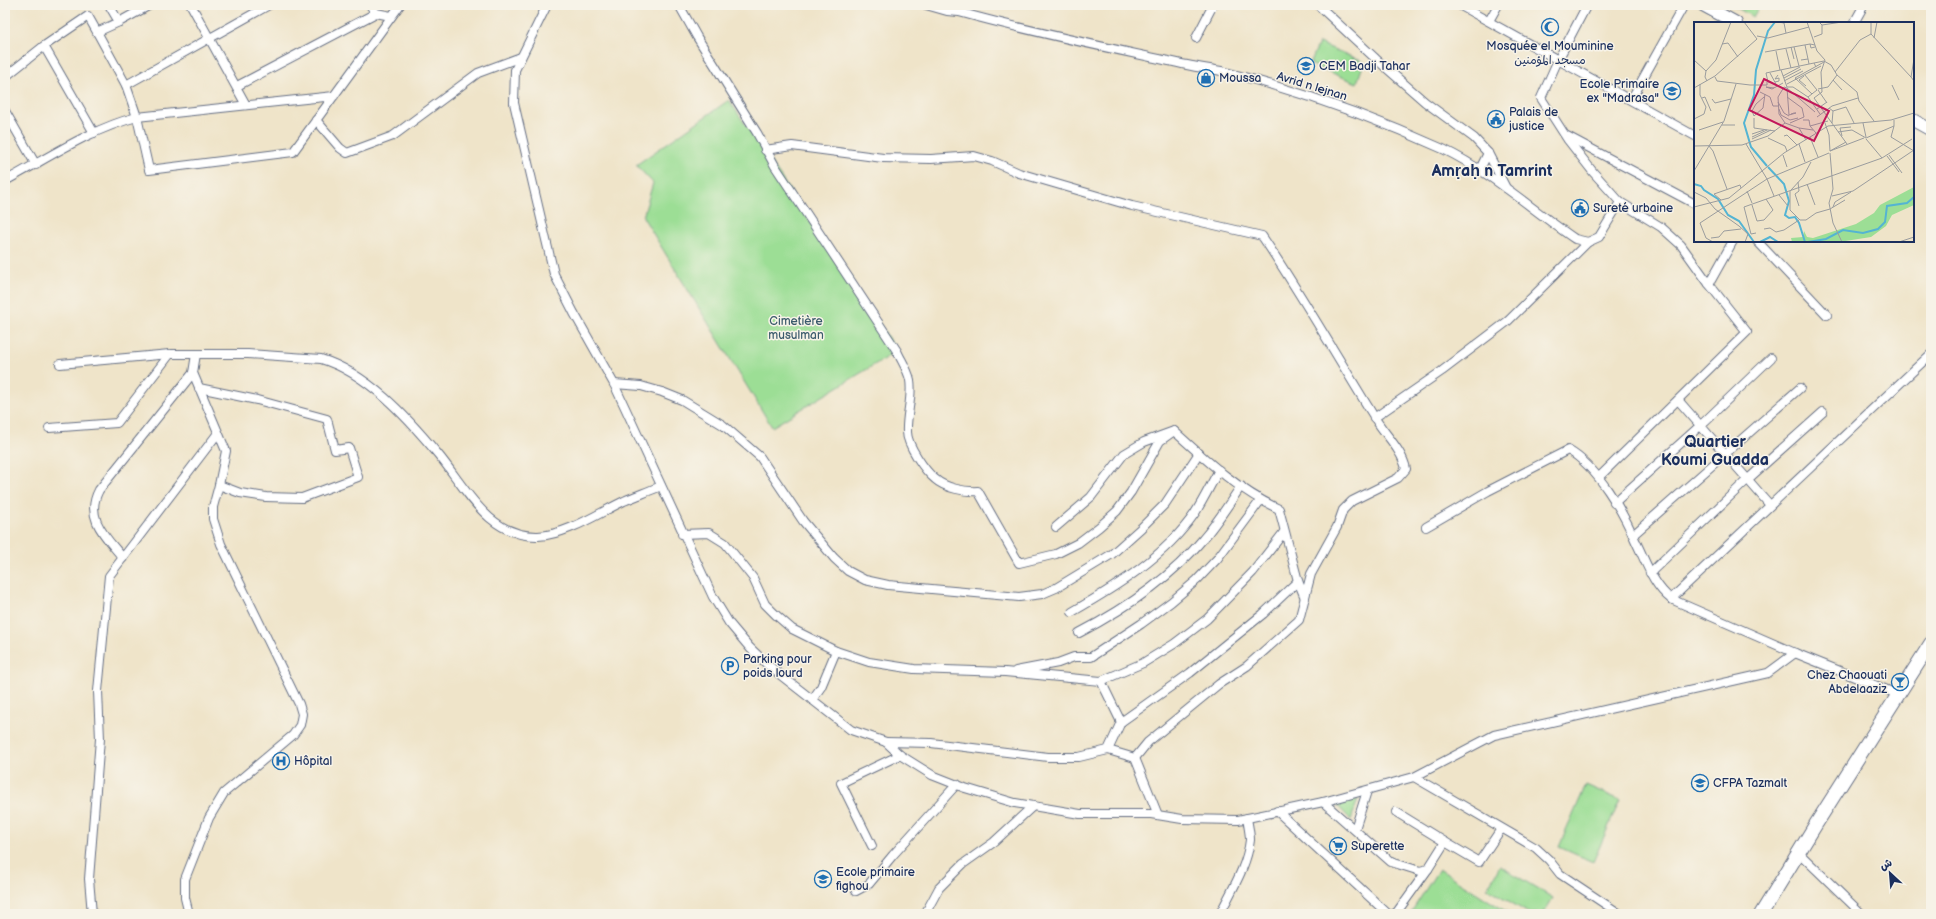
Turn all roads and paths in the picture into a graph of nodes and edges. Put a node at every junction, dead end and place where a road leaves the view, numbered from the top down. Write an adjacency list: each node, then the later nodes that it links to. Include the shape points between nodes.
1 (109, 5): 20 (street)
2 (150, 5): 20 (street)
3 (191, 5): 25 (street)
4 (267, 5): 25 (street)
5 (370, 5): 18 (street)
6 (400, 5): 19 (street)
7 (547, 5): 28 (street)
8 (679, 5): 44 (street)
9 (926, 5): 47 (street, Avrid n lejnan, via 1059,38 1232,74 1362,115 1444,150)
10 (1213, 5): 26 (street)
11 (1459, 5): 21 (street)
12 (1498, 5): 21 (street)
13 (1587, 5): 29 (street)
14 (1684, 5): 34 (street)
15 (1703, 5): 22 (main road)
16 (1864, 5): 23 (street)
17 (1317, 6): 45 (street, via 1425,102 1474,138)
18 (376, 13): 19 (street); 32 (street)
19 (391, 16): 33 (street)
20 (119, 22): 24 (street)
21 (1489, 22): 29 (street)
22 (1734, 22)
23 (1855, 22)
24 (97, 32): 27 (street, via 88,16); 31 (street)
25 (211, 38): 31 (street); 32 (street)
26 (1196, 38)
27 (44, 46): 30 (street); 41 (street)
28 (520, 57): 38 (street, via 478,73 393,136 347,153); 63 (street, via 515,70 514,104 554,274)
29 (1558, 60): 34 (street); 42 (street, via 1541,98)
30 (5, 77)
31 (126, 85): 37 (street)
32 (237, 86): 35 (street)
33 (334, 96): 35 (street); 38 (street)
34 (1632, 100): 43 (street)
35 (246, 105): 37 (street)
36 (5, 111): 46 (street)
37 (137, 117): 38 (street, via 149,170 293,152); 41 (street)
38 (316, 120)
39 (1914, 121): 40 (main road)
40 (1931, 130)
41 (94, 133): 46 (street)
42 (1564, 135): 50 (street); 51 (street)
43 (1694, 135)
44 (765, 150): 68 (street, via 792,146 883,158 931,159 974,156 1132,206 1262,236); 71 (street, via 897,351 910,380 906,433 913,450 935,479 950,487 978,492 1019,563 1056,554 1078,543 1099,527 1117,511 1131,492 1160,441)
45 (1488, 153): 47 (street); 49 (street)
46 (36, 164): 48 (street)
47 (1479, 171): 49 (street, Avrid n lejnan)
48 (5, 181)
49 (1506, 189): 52 (street, Avrid n lejnan, via 1575,239)
50 (1620, 202): 52 (street, via 1599,237); 55 (street, via 1661,227 1681,244)
51 (1694, 203)
52 (1588, 242): 68 (street, via 1508,321)
53 (1732, 242): 55 (street)
54 (1758, 242): 56 (street)
55 (1710, 284): 66 (street, via 1748,332)
56 (1827, 315)
57 (170, 354): 58 (street); 61 (street); 70 (street, via 117,423)
58 (196, 354): 62 (street); 79 (street, via 321,359 348,369 389,401 416,429 480,509 502,528 520,535 539,536 557,532)
59 (1931, 354): 83 (street)
60 (1771, 358): 69 (street)
61 (60, 364)
62 (193, 373): 64 (street); 89 (street, via 99,490 94,500 92,510 102,532)
63 (614, 384): 73 (street, via 641,386 662,392 682,400 723,425 760,457 804,521 834,558 848,571 865,580 888,585 1019,596 1042,594 1112,554 1141,528 1165,504); 79 (street)
64 (199, 388): 72 (street); 78 (street, via 327,419 336,450 349,448 358,477 302,498 240,493)
65 (1800, 388): 74 (street)
66 (1678, 400): 69 (street); 76 (street)
67 (1823, 412): 77 (street)
68 (1374, 418): 92 (street, via 1404,460 1406,469 1398,478 1352,501 1343,510 1337,528 1311,574)
69 (1701, 425): 74 (street); 82 (street)
70 (49, 428)
71 (1174, 431): 73 (street); 84 (street, via 1144,442 1124,454 1091,497)
72 (218, 433): 78 (street, via 226,451); 89 (street)
73 (1199, 453): 75 (street)
74 (1725, 454): 77 (street); 88 (street)
75 (1219, 470): 80 (street); 94 (street, via 1195,513 1152,560)
76 (1599, 477): 82 (street); 85 (street, via 1578,455 1568,450 1488,491)
77 (1747, 480): 83 (street); 90 (street)
78 (219, 485): 125 (street, via 213,507 213,519 220,544 302,714 300,725 293,735 224,793 209,818 185,878 185,898)
79 (661, 486): 87 (street)
80 (1241, 486): 81 (street); 95 (street, via 1204,539 1180,565 1127,605)
81 (1260, 501): 86 (street, via 1279,509); 99 (street, via 1217,559 1197,580 1141,624 1091,656 1074,657)
82 (1614, 503): 88 (street)
83 (1770, 505): 93 (street)
84 (1056, 527)
85 (1426, 527)
86 (1284, 532): 91 (street); 100 (street, via 1253,572 1207,619 1143,663)
87 (682, 534): 97 (street, via 709,534 725,543 753,578 765,604 776,615 792,629); 102 (street, via 713,597 729,623 769,666)
88 (1633, 535): 90 (street)
89 (123, 558): 124 (street, via 109,576 98,691 100,739 89,879)
90 (1650, 573): 93 (street, via 1663,593)
91 (1298, 581): 92 (street); 103 (street, via 1258,618 1190,673)
92 (1305, 598): 107 (street, via 1298,620 1280,638 1148,742)
93 (1671, 599): 98 (street)
94 (1072, 612)
95 (1079, 633)
96 (1931, 643): 101 (main road)
97 (836, 651): 99 (street, via 869,662 914,669); 102 (street, via 821,687)
98 (1795, 653): 101 (street); 108 (street, via 1768,673 1494,735)
99 (1006, 672): 100 (street)
100 (1100, 681): 103 (street)
101 (1897, 694): 121 (main road)
102 (812, 700): 104 (street, via 851,730)
103 (1121, 722): 105 (street)
104 (886, 742): 105 (street, via 932,743 1048,757 1079,757); 106 (street)
105 (1108, 750): 107 (street)
106 (900, 755): 109 (street, via 932,774); 120 (street, via 841,783)
107 (1136, 758): 115 (street)
108 (1414, 777): 110 (street); 118 (street)
109 (957, 784): 112 (street, via 1015,803); 123 (street, via 869,884)
110 (1367, 791): 111 (street); 117 (street)
111 (1323, 802): 113 (street); 117 (street)
112 (1033, 806): 115 (street, via 1080,814); 126 (street, via 994,842 963,864 940,888)
113 (1277, 811): 116 (street); 128 (street)
114 (1396, 812): 119 (street)
115 (1158, 815): 116 (street, via 1182,819)
116 (1247, 818): 127 (street, via 1250,839 1242,868)
117 (1355, 829): 122 (street, via 1391,862 1420,871)
118 (1501, 829): 119 (street, via 1479,862); 130 (street, via 1536,848 1560,874)
119 (1445, 842): 122 (street)
120 (872, 846)
121 (1799, 853): 131 (main road); 132 (street)
122 (1428, 869): 129 (street)
123 (856, 891)
124 (92, 914)
125 (189, 914)
126 (925, 914)
127 (1220, 914)
128 (1388, 914)
129 (1394, 914)
130 (1620, 914)
131 (1761, 914)
132 (1862, 914)

